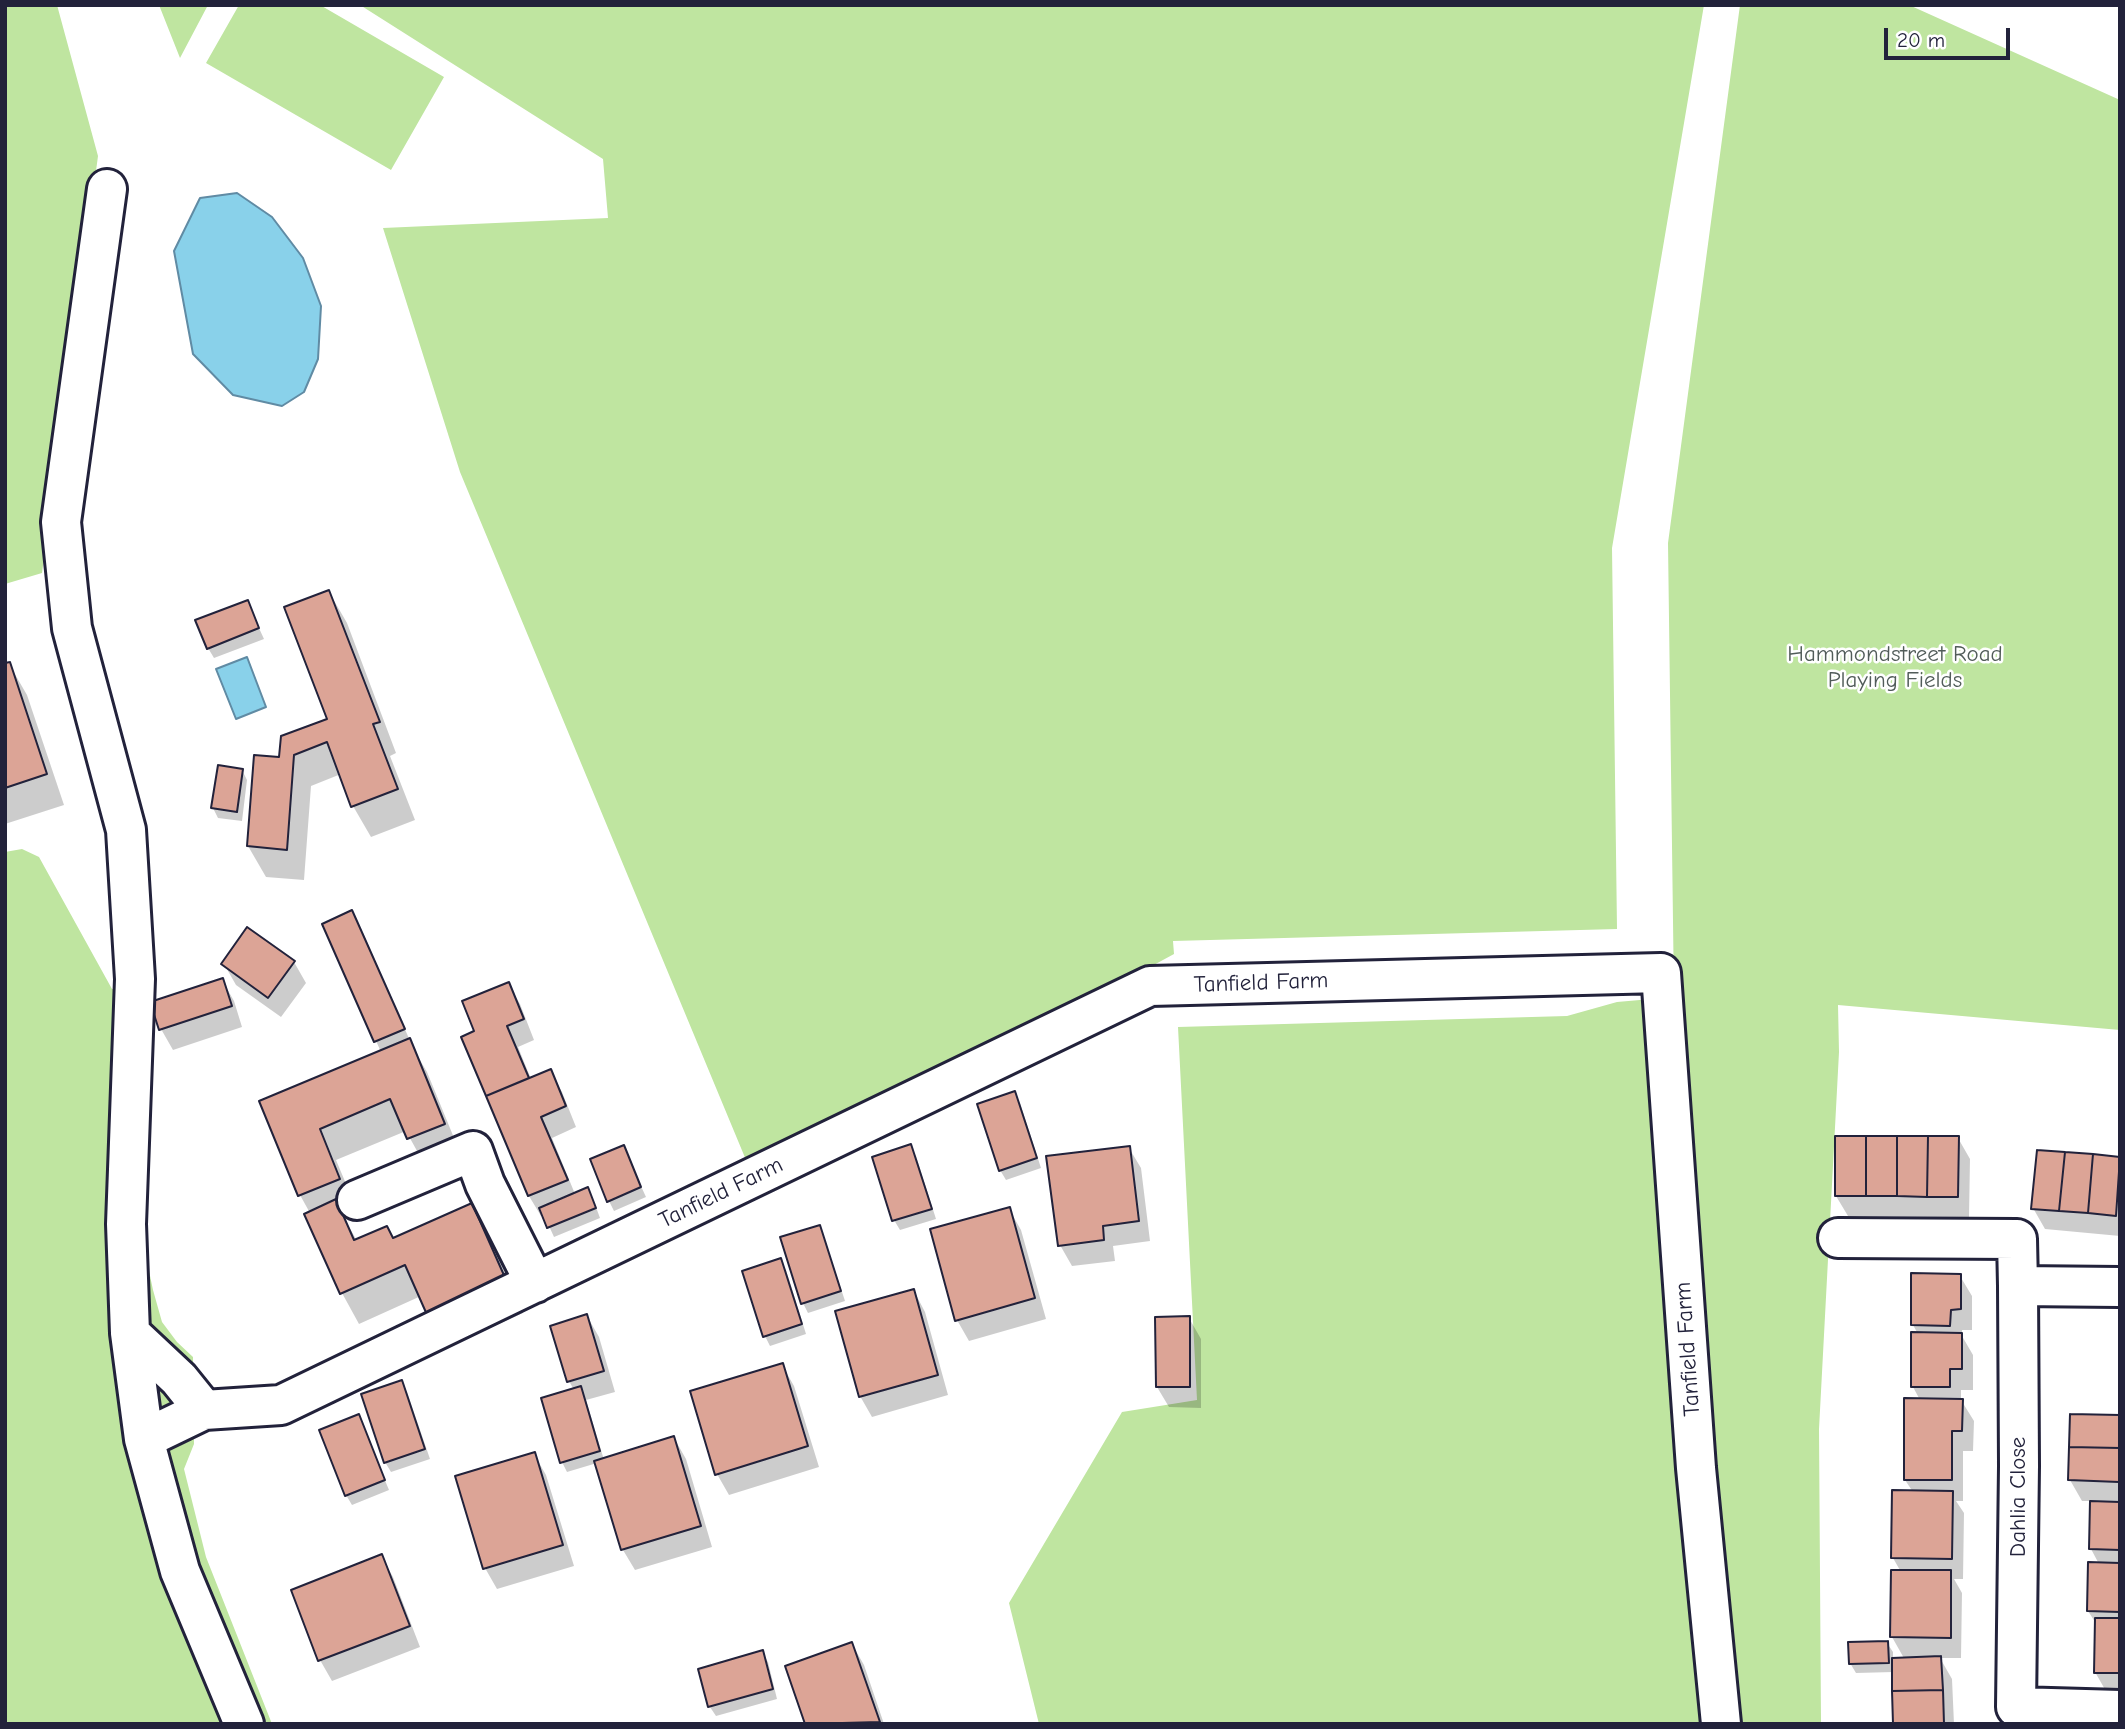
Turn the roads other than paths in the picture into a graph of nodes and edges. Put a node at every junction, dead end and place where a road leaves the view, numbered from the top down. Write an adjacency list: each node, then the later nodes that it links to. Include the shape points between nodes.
1 (107, 189): 7 (street, via 61,522 72,628 126,831 135,979 127,1224)
2 (357, 1200): 4 (street, via 473,1152)
3 (1838, 1238): 5 (street, Dahlia Close, via 2017,1239)
4 (535, 1283): 8 (street, Tanfield Farm, via 281,1405); 13 (street, Tanfield Farm, via 1150,986 1661,973 1696,1468)
5 (2018, 1286): 6 (street); 11 (street, Dahlia Close)
6 (2120, 1287)
7 (130, 1333): 8 (street); 9 (street)
8 (204, 1410): 9 (street, Tanfield Farm)
9 (144, 1439): 12 (street, via 180,1571)
10 (2120, 1710): 11 (street, Dahlia Close)
11 (2016, 1715)
12 (244, 1724)
13 (1721, 1724)

